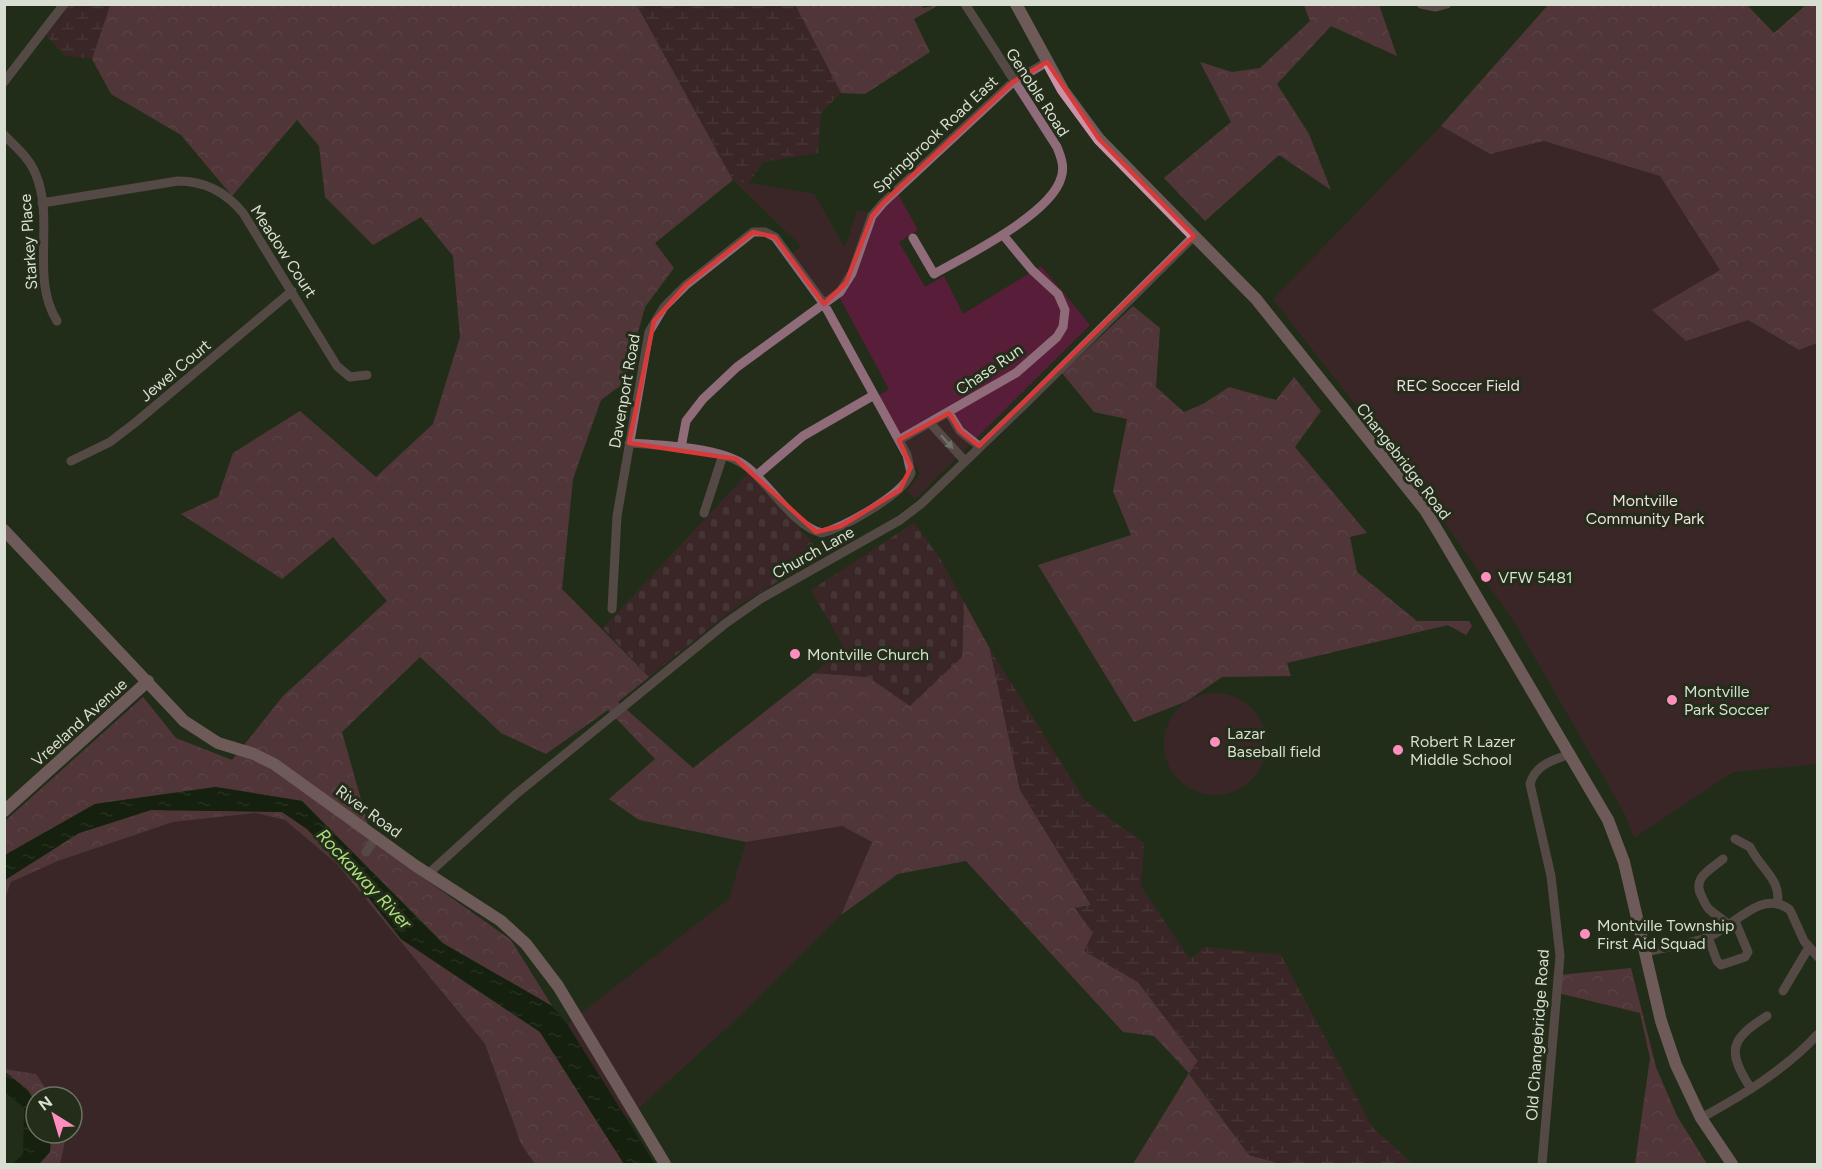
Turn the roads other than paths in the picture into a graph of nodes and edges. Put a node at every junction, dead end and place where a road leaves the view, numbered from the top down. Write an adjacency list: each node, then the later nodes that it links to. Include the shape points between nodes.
1 (64, 4): 7 (street)
2 (965, 4): 8 (street, Genoble Road)
3 (1016, 4): 6 (main road, Changebridge Road)
4 (1421, 4): 5 (street)
5 (1447, 4)
6 (1047, 62): 8 (street, Springbrook Road East); 12 (main road, Changebridge Road, via 1099,139)
7 (4, 82)
8 (1013, 82): 11 (street, Genoble Road, via 1057,147 1063,169 1055,190); 15 (street, Springbrook Road East, via 875,212 846,283)
9 (4, 135): 10 (street, Starkey Place, via 31,165)
10 (42, 203): 14 (street, Meadow Court, via 178,181 206,185 239,208); 16 (street, Starkey Place, via 47,300)
11 (1003, 235): 13 (street, Genoble Road, via 934,274); 19 (street, Chase Run, via 1058,294 1065,310 1063,327 1016,373)
12 (1194, 236): 23 (street, Church Lane); 33 (main road, Changebridge Road, via 1262,306 1425,510)
13 (913, 238)
14 (292, 291): 17 (street, Meadow Court, via 342,372 350,377); 26 (street, Jewel Court, via 127,429 92,453)
15 (824, 303): 18 (street, Davenport Road); 22 (street, Davenport Road, via 775,237 759,231 741,239 686,285 654,321 646,344); 24 (street, Springbrook Road East, via 737,367 703,399 686,421)
16 (57, 321)
17 (367, 375)
18 (874, 395): 21 (street, Davenport Road); 28 (street, via 803,436)
19 (949, 413): 20 (street, Chase Run); 23 (street, Chase Run, via 960,431)
20 (930, 423): 21 (street, Chase Run); 27 (street, one-way to 27)
21 (899, 440): 28 (street, Davenport Road, via 911,473 900,490 842,526 822,533 806,526)
22 (629, 443): 24 (street); 31 (street, Davenport Road, via 617,516)
23 (979, 447): 27 (street, Church Lane)
24 (681, 448): 25 (street)
25 (723, 455): 28 (street, via 736,459); 29 (street)
26 (71, 461)
27 (965, 461): 39 (street, Church Lane, via 900,519 726,623 515,795)
28 (757, 475)
29 (704, 513)
30 (4, 530): 32 (main road, River Road)
31 (612, 609)
32 (148, 681): 34 (main road, Vreeland Avenue); 35 (main road, River Road, via 199,732 274,764)
33 (1571, 754): 44 (main road, Changebridge Road, via 1608,820); 52 (street, Old Changebridge Road, via 1543,765 1530,784 1551,876 1560,956)
34 (4, 811)
35 (376, 837): 37 (street); 39 (main road, River Road)
36 (1735, 839): 40 (street, via 1750,847 1778,886)
37 (366, 852)
38 (1723, 859): 41 (street, via 1698,883 1709,909)
39 (428, 874): 51 (main road, River Road, via 501,921 533,952 558,986)
40 (1777, 904): 41 (street, via 1757,906); 43 (street, via 1790,910)
41 (1732, 923): 42 (street); 42 (street, via 1741,929 1746,957 1721,965)
42 (1708, 937): 44 (street)
43 (1809, 947): 45 (street); 46 (street)
44 (1646, 952): 50 (main road, Changebridge Road, via 1668,1043)
45 (1818, 957)
46 (1783, 991)
47 (1767, 1016): 49 (street, via 1740,1034 1736,1044 1737,1068)
48 (1818, 1034): 49 (street, via 1793,1059)
49 (1751, 1089): 50 (street)
50 (1701, 1118): 53 (main road, Changebridge Road)
51 (665, 1164)
52 (1542, 1164)
53 (1732, 1164)

